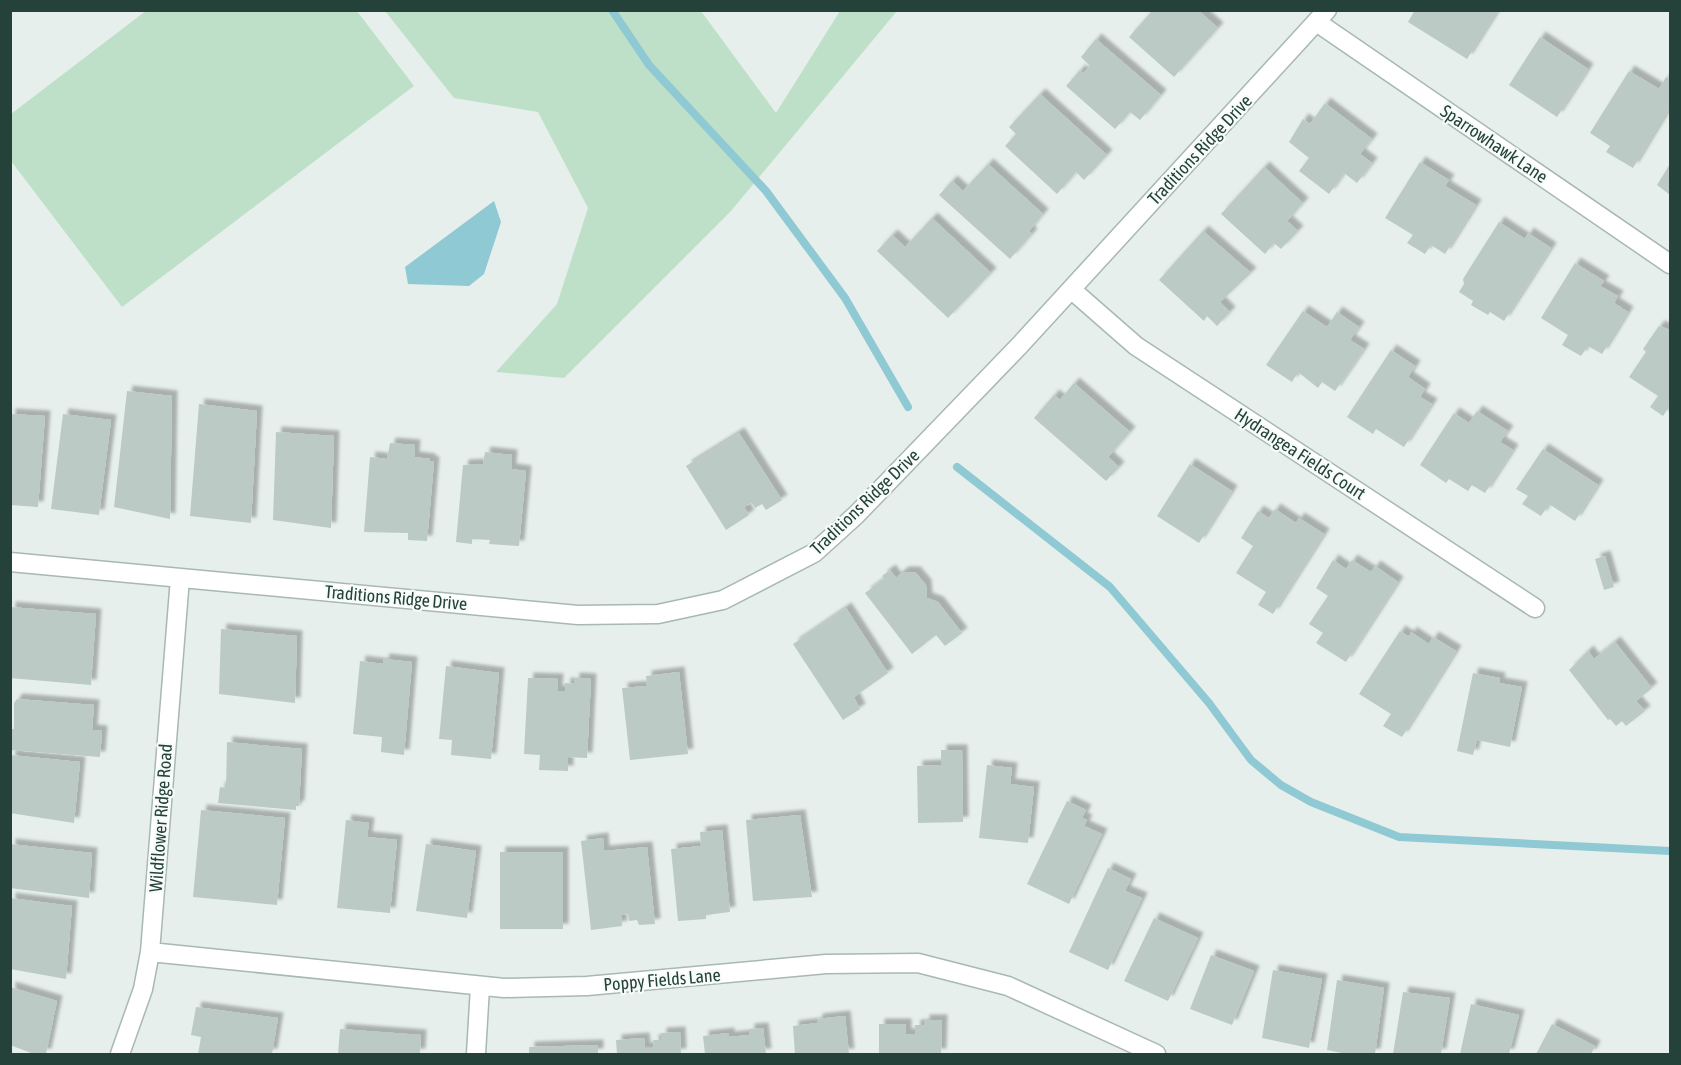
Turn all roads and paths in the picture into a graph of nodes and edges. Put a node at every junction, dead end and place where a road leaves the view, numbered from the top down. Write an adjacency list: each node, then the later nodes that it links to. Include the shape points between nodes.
1 (1322, 17): 2 (street, Sparrowhawk Lane); 3 (street, Traditions Ridge Drive)
2 (1671, 264)
3 (1072, 290): 5 (street, Traditions Ridge Drive, via 856,515 814,553 723,600 658,614 578,615); 6 (street, Hydrangea Fields Court, via 1136,346)
4 (10, 562): 5 (street, Traditions Ridge Drive)
5 (180, 578): 7 (street, Wildflower Ridge Road)
6 (1535, 608)
7 (150, 952): 8 (street, Poppy Fields Lane); 9 (street, Wildflower Ridge Road, via 143,989)
8 (480, 987): 10 (street); 11 (street, Poppy Fields Lane, via 587,986 826,964 918,963 1008,986)
9 (120, 1054)
10 (476, 1054)
11 (1156, 1054)

